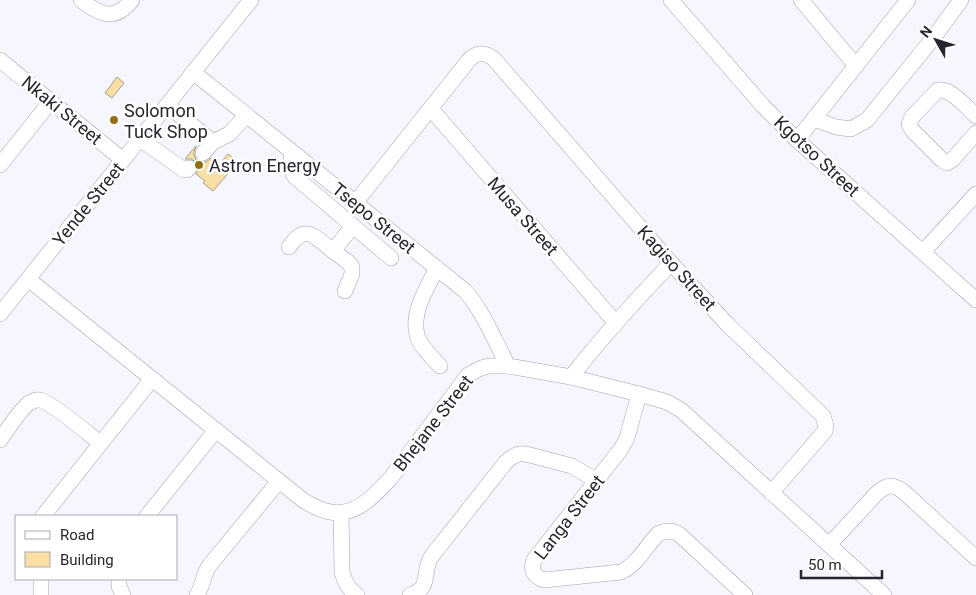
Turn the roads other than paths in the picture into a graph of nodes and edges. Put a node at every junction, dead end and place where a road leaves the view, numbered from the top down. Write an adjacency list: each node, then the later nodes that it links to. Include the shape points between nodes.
1 (81, 0): 2 (street, via 94,10 108,14 122,10)
2 (132, 0)
3 (250, 0): 10 (street, Yende Street)
4 (671, 0): 19 (street, Kgotso Street, via 763,106)
5 (801, 0): 9 (street)
6 (908, 0): 9 (street)
7 (960, 0): 16 (street, via 867,120 851,129)
8 (0, 60): 11 (street, Nkaki Street)
9 (856, 66): 16 (street)
10 (193, 72): 12 (street, Yende Street); 14 (street, Tsepo Street)
11 (51, 101): 21 (street, Nkaki Street); 22 (street)
12 (167, 105): 14 (street, via 208,147 229,134); 18 (street, Yende Street)
13 (431, 109): 25 (street); 31 (street, Kagiso Street, via 469,60 477,54 489,55); 37 (street, Musa Street)
14 (246, 116): 20 (street, Tsepo Street)
15 (976, 116): 17 (street, via 944,89 938,90 912,117 910,124 912,130 947,163)
16 (814, 119): 19 (street)
17 (976, 133)
18 (140, 139): 21 (street, Yende Street); 23 (street, via 184,170)
19 (797, 140): 29 (street, Kgotso Street)
20 (291, 151): 25 (street, Tsepo Street); 26 (street, via 295,177)
21 (123, 160): 33 (street, Yende Street)
22 (0, 165)
23 (189, 168)
24 (976, 194): 29 (street)
25 (355, 203): 32 (street, Tsepo Street)
26 (353, 226): 28 (street); 30 (street)
27 (289, 247): 28 (street, via 304,233)
28 (333, 251): 34 (street, via 352,267)
29 (923, 252): 35 (street, Kgotso Street)
30 (391, 258)
31 (671, 263): 37 (street); 48 (street, Kagiso Street, via 727,324 823,416 825,431)
32 (437, 268): 38 (street, via 418,309 416,324 417,336); 39 (street, Tsepo Street, via 471,297)
33 (28, 279): 36 (street, Yende Street); 41 (street)
34 (345, 291)
35 (976, 300)
36 (0, 314)
37 (615, 322): 40 (street)
38 (440, 366)
39 (508, 366): 40 (street, Bhejane Street); 49 (street, Bhejane Street, via 489,366 468,375 390,479 365,504)
40 (571, 377): 42 (street, Bhejane Street)
41 (152, 378): 43 (street); 45 (street)
42 (639, 394): 47 (street, Langa Street, via 625,443); 48 (street, Bhejane Street, via 681,410)
43 (216, 430): 46 (street); 51 (street)
44 (0, 440): 45 (street, via 24,408 39,400)
45 (100, 443): 50 (street)
46 (279, 481): 49 (street, via 318,509); 58 (street, via 209,566)
47 (597, 481): 60 (street, via 572,466 526,454 514,455 431,557 422,589); 61 (street, Langa Street, via 534,560 534,575 544,580 621,572 634,563 658,534 672,531)
48 (771, 493): 52 (street, Bhejane Street)
49 (341, 513): 59 (street, via 342,572 344,581)
50 (44, 515)
51 (148, 515)
52 (829, 545): 53 (street, via 882,488 894,486); 62 (street, Bhejane Street)
53 (976, 558)
54 (41, 580): 56 (street)
55 (119, 580): 57 (street)
56 (41, 595)
57 (123, 595)
58 (197, 595)
59 (357, 595)
60 (410, 595)
61 (745, 595)
62 (884, 595)

